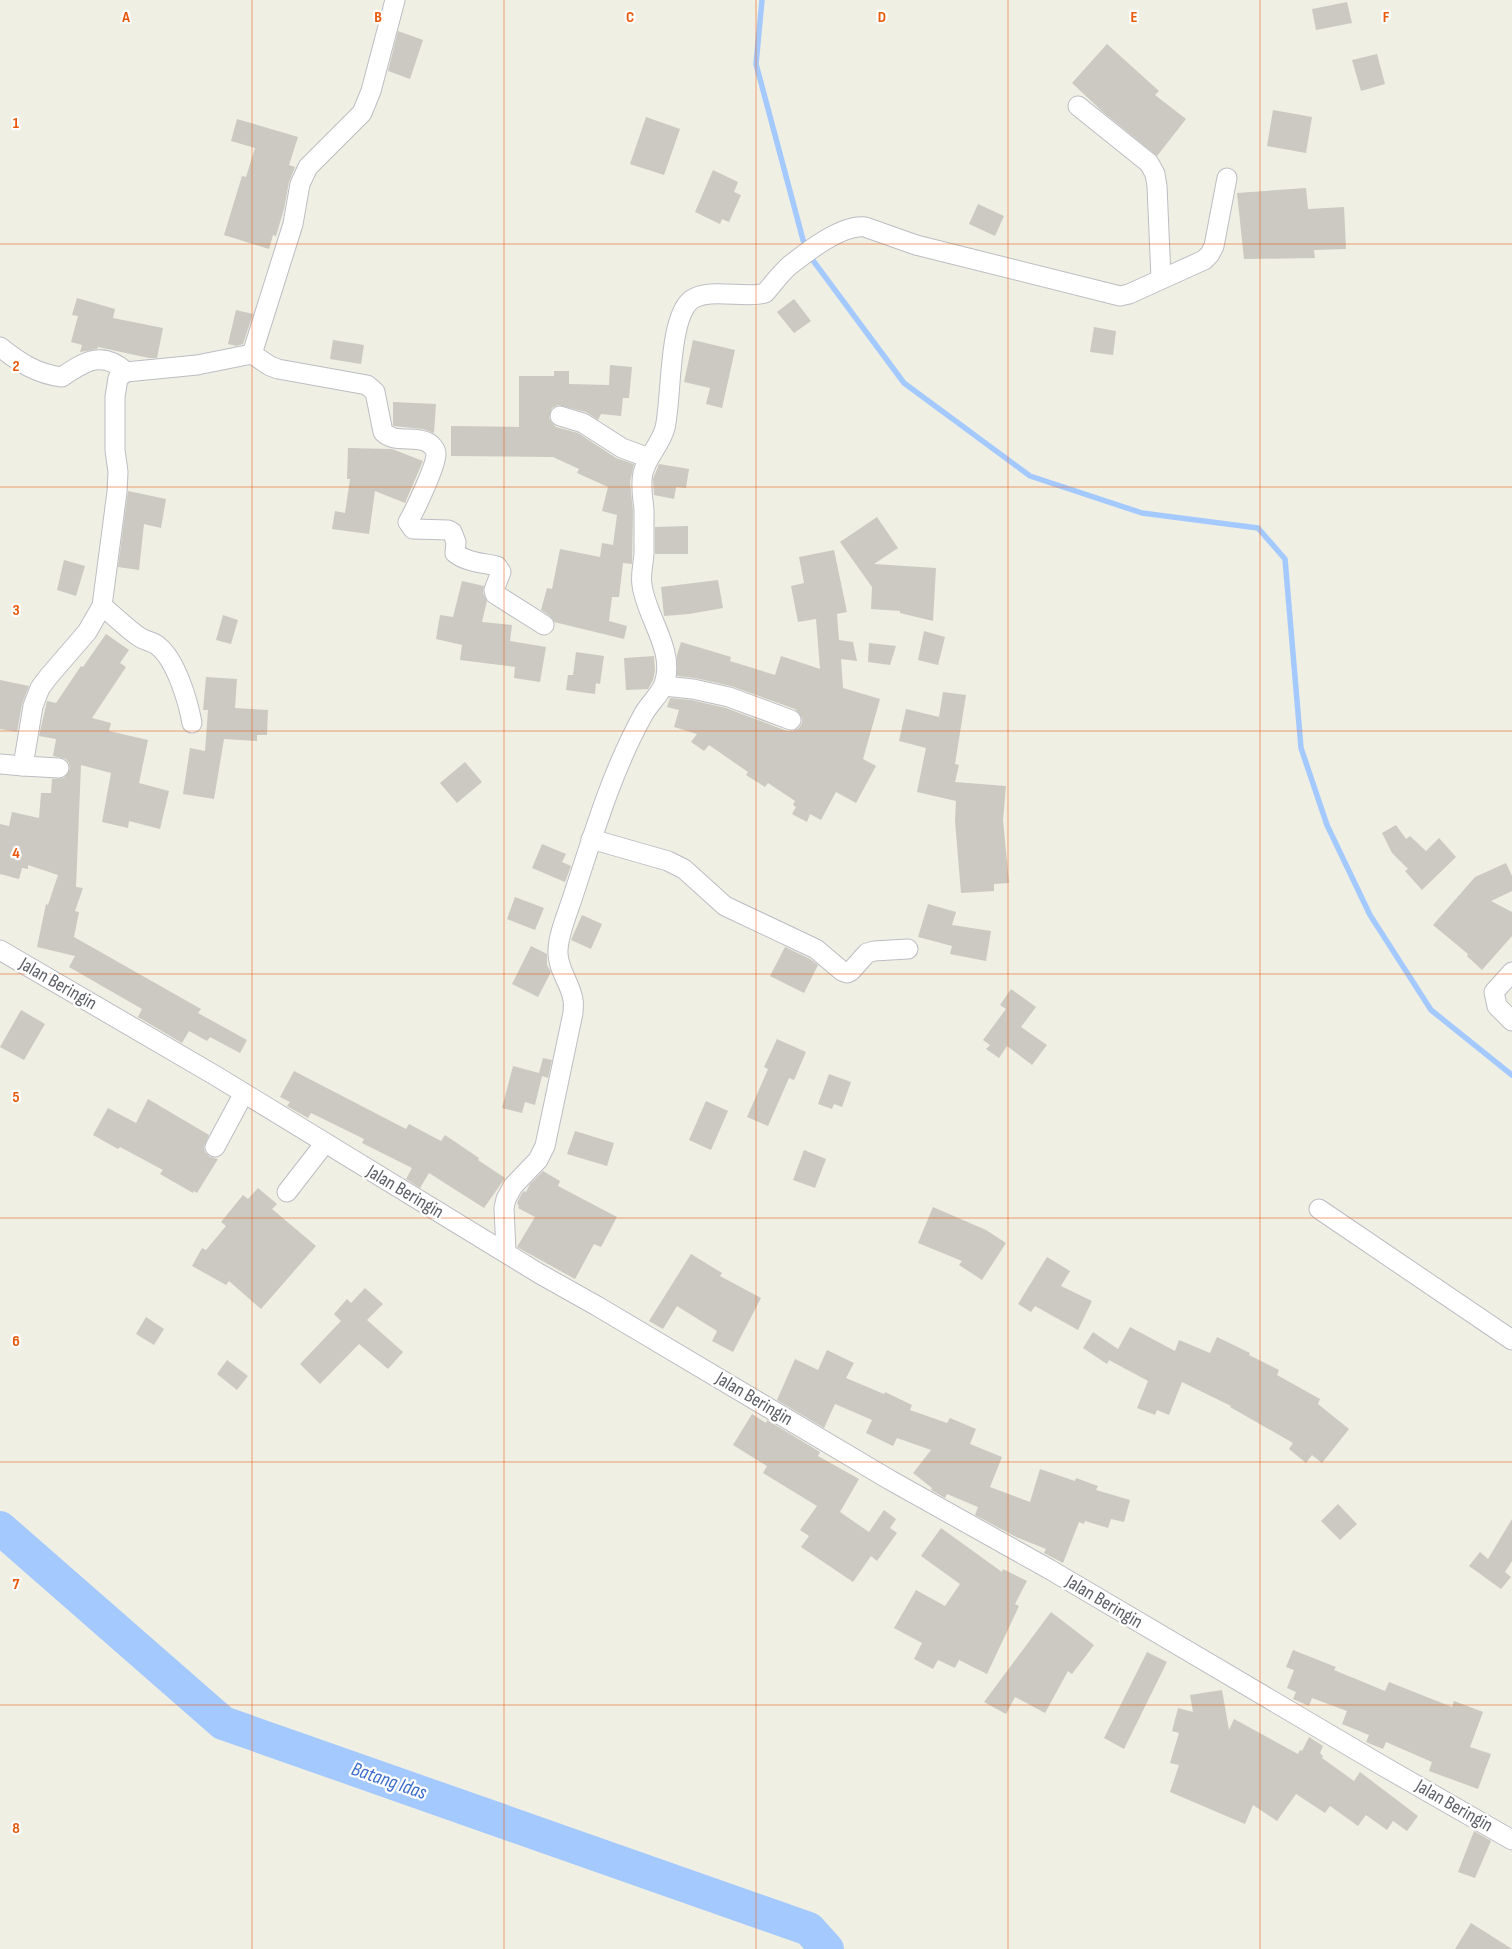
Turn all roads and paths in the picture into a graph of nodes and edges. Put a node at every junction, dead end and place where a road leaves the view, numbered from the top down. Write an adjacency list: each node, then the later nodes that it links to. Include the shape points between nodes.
1 (395, 0): 6 (street, via 362,113 321,152 308,167 300,184 293,224)
2 (1078, 106): 4 (street, via 1150,163 1157,186)
3 (1227, 178): 4 (street, via 1210,254 1204,260)
4 (1161, 278): 9 (street, via 1129,294 1111,295 916,245 865,227 852,227 788,267 765,293 702,296 692,300 683,311 676,330 665,426 661,441)
5 (0, 347): 7 (street, via 28,367 49,376 62,377 82,364 103,359 117,363)
6 (252, 354): 7 (street, via 197,365); 11 (street, via 278,369 372,388 383,432 393,438 427,441 436,453 408,522 410,526 413,529 452,532 456,555 497,566 501,572 495,594 498,598)
7 (126, 372): 10 (street, via 118,378 115,388 117,492)
8 (560, 416): 9 (street, via 583,423 622,448)
9 (649, 458): 12 (street, via 642,485 642,583 665,656)
10 (102, 606): 14 (street, via 142,638 158,645 166,655 180,682); 16 (street, via 87,632 40,688 33,706)
11 (544, 625)
12 (664, 686): 13 (street, via 729,697); 18 (street, via 643,714)
13 (791, 720)
14 (192, 723)
15 (0, 764): 16 (street)
16 (23, 766): 17 (street)
17 (59, 768)
18 (591, 839): 19 (street, via 668,861 684,869 725,906 816,949 847,973 867,953); 28 (street, via 557,952 573,999 573,1013 545,1146 538,1160 513,1186 506,1199)
19 (908, 949)
20 (0, 950): 23 (street, Jalan Beringin)
21 (1512, 972): 22 (street, via 1494,992 1497,1006)
22 (1512, 1021)
23 (244, 1093): 24 (street, Jalan Beringin); 25 (street)
24 (325, 1143): 26 (street); 28 (street, Jalan Beringin)
25 (215, 1147)
26 (287, 1192)
27 (1319, 1209): 29 (street)
28 (506, 1252): 30 (street, Jalan Beringin, via 890,1480 1049,1569)
29 (1512, 1340)
30 (1512, 1840)

